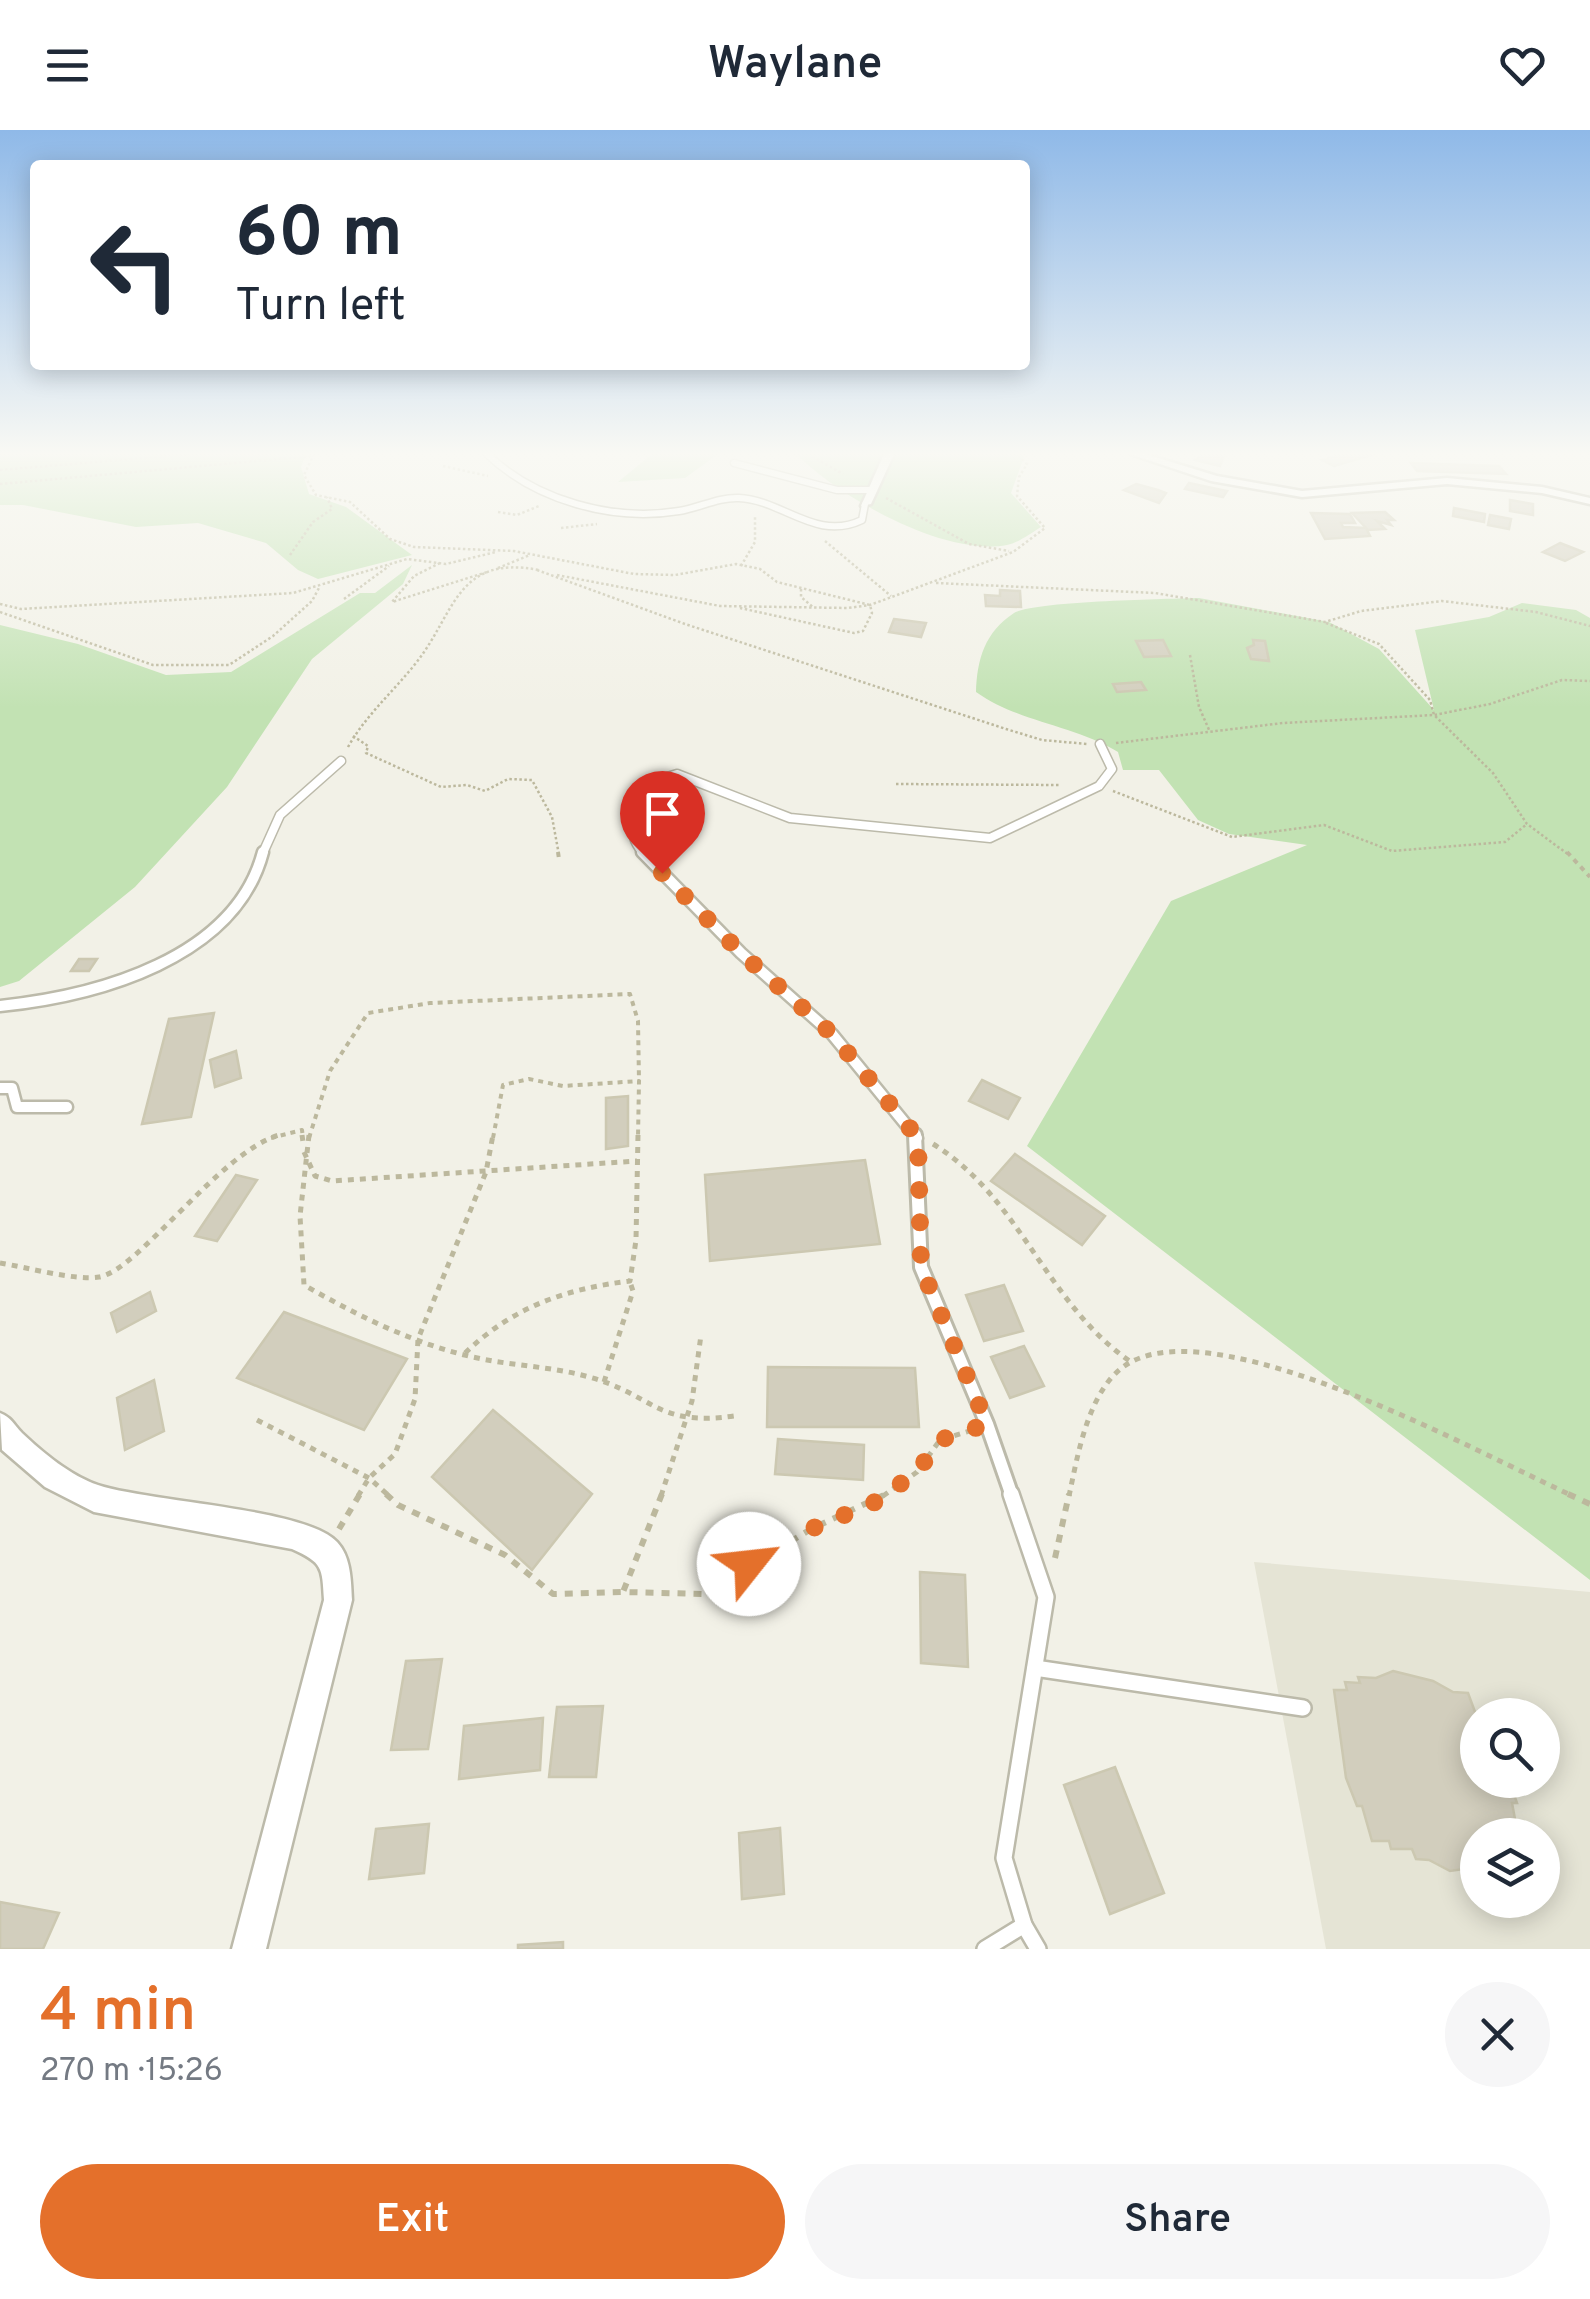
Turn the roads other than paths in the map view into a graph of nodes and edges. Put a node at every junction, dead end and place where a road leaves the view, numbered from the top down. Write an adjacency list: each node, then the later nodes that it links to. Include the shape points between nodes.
1 (1100, 744): 7 (lane, via 1112,769 1099,786 990,838 790,818 677,774 642,785 630,815 636,846 832,1034 918,1138 921,1267 987,1424 1046,1597)
2 (341, 761): 3 (lane, via 276,820 250,891 196,941 82,992)
3 (0, 1006)
4 (0, 1088): 5 (lane, via 12,1088 18,1107)
5 (67, 1107)
6 (0, 1426): 10 (street, via 56,1477 94,1498 294,1535 326,1550 336,1568 338,1600)
7 (1034, 1668): 8 (lane); 9 (lane, via 1004,1858)
8 (1303, 1708)
9 (1024, 1925): 11 (lane); 12 (lane)
10 (249, 1949)
11 (986, 1949)
12 (1038, 1949)

